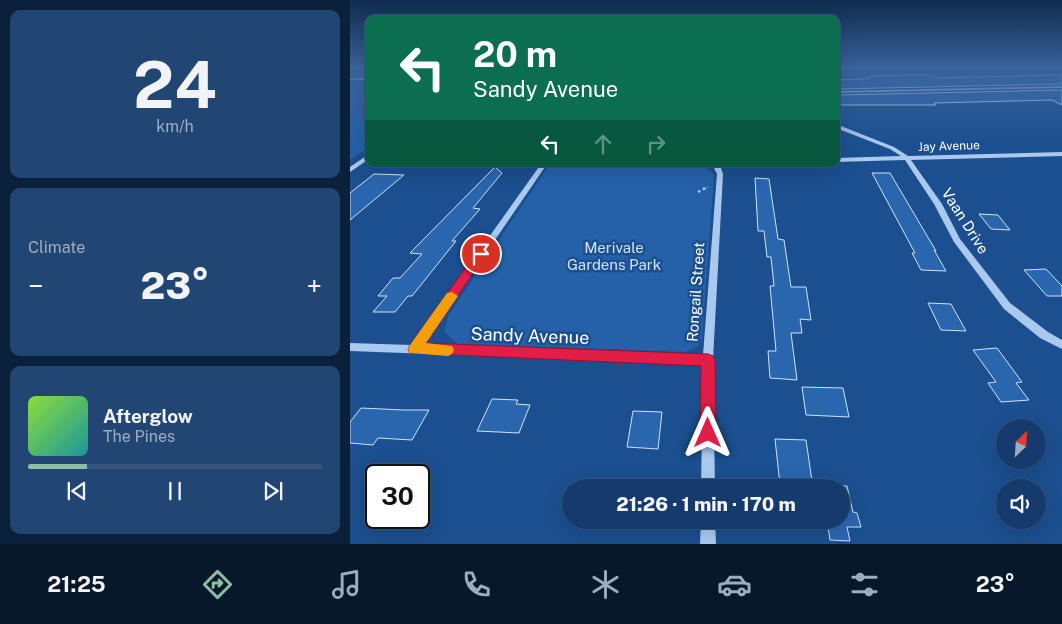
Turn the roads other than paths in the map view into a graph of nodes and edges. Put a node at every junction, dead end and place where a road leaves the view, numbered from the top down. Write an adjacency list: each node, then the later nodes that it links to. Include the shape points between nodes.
1 (840, 128): 3 (street, Vaan Drive, via 892,148)
2 (1062, 154): 3 (street, Jay Avenue)
3 (907, 158): 5 (street, Jay Avenue); 9 (street, Vaan Drive, via 938,204 957,240 1007,306)
4 (365, 159): 8 (street)
5 (840, 160)
6 (542, 167): 11 (street)
7 (715, 167): 12 (street, Rongail Street, via 720,174 720,185)
8 (350, 170)
9 (1062, 346)
10 (350, 347): 11 (street, Sandy Avenue)
11 (415, 349): 12 (street, Sandy Avenue)
12 (708, 360): 13 (street, Rongail Street)
13 (708, 479)
14 (708, 529): 15 (street)
15 (708, 544)

